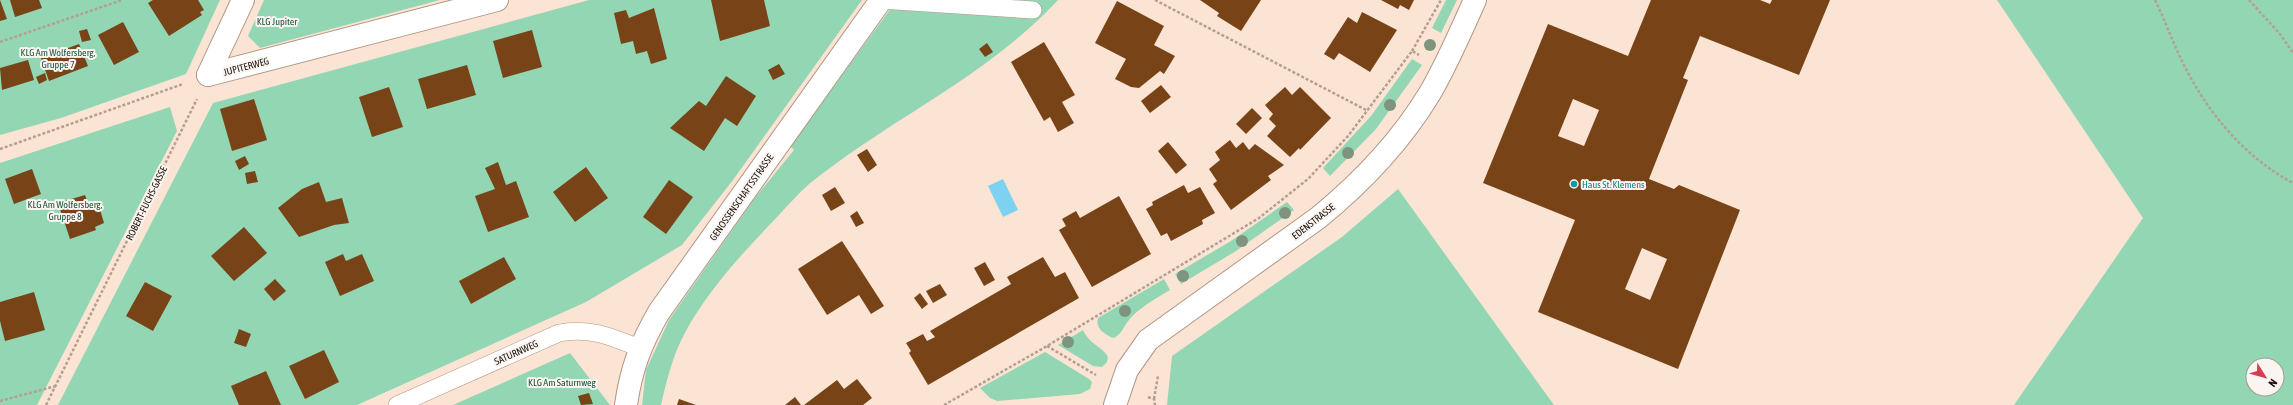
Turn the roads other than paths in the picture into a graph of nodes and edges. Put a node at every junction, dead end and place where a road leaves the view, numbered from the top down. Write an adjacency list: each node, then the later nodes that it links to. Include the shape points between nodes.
1 (243, 0): 2 (street, JUPITERWEG, via 208,75)
2 (497, 0)
3 (880, 0): 5 (lane); 6 (street, GENOSSENSCHAFTSSTRASSE, via 659,312)
4 (1475, 0): 9 (street, EDENSTRASSE, via 1430,93 1380,159 1340,200 1318,218 1148,340 1127,370)
5 (1034, 10)
6 (640, 348): 7 (lane, SATURNWEG, via 598,332 584,330 559,333); 8 (street, GENOSSENSCHAFTSSTRASSE, via 630,378)
7 (397, 405)
8 (626, 405)
9 (1115, 405)

